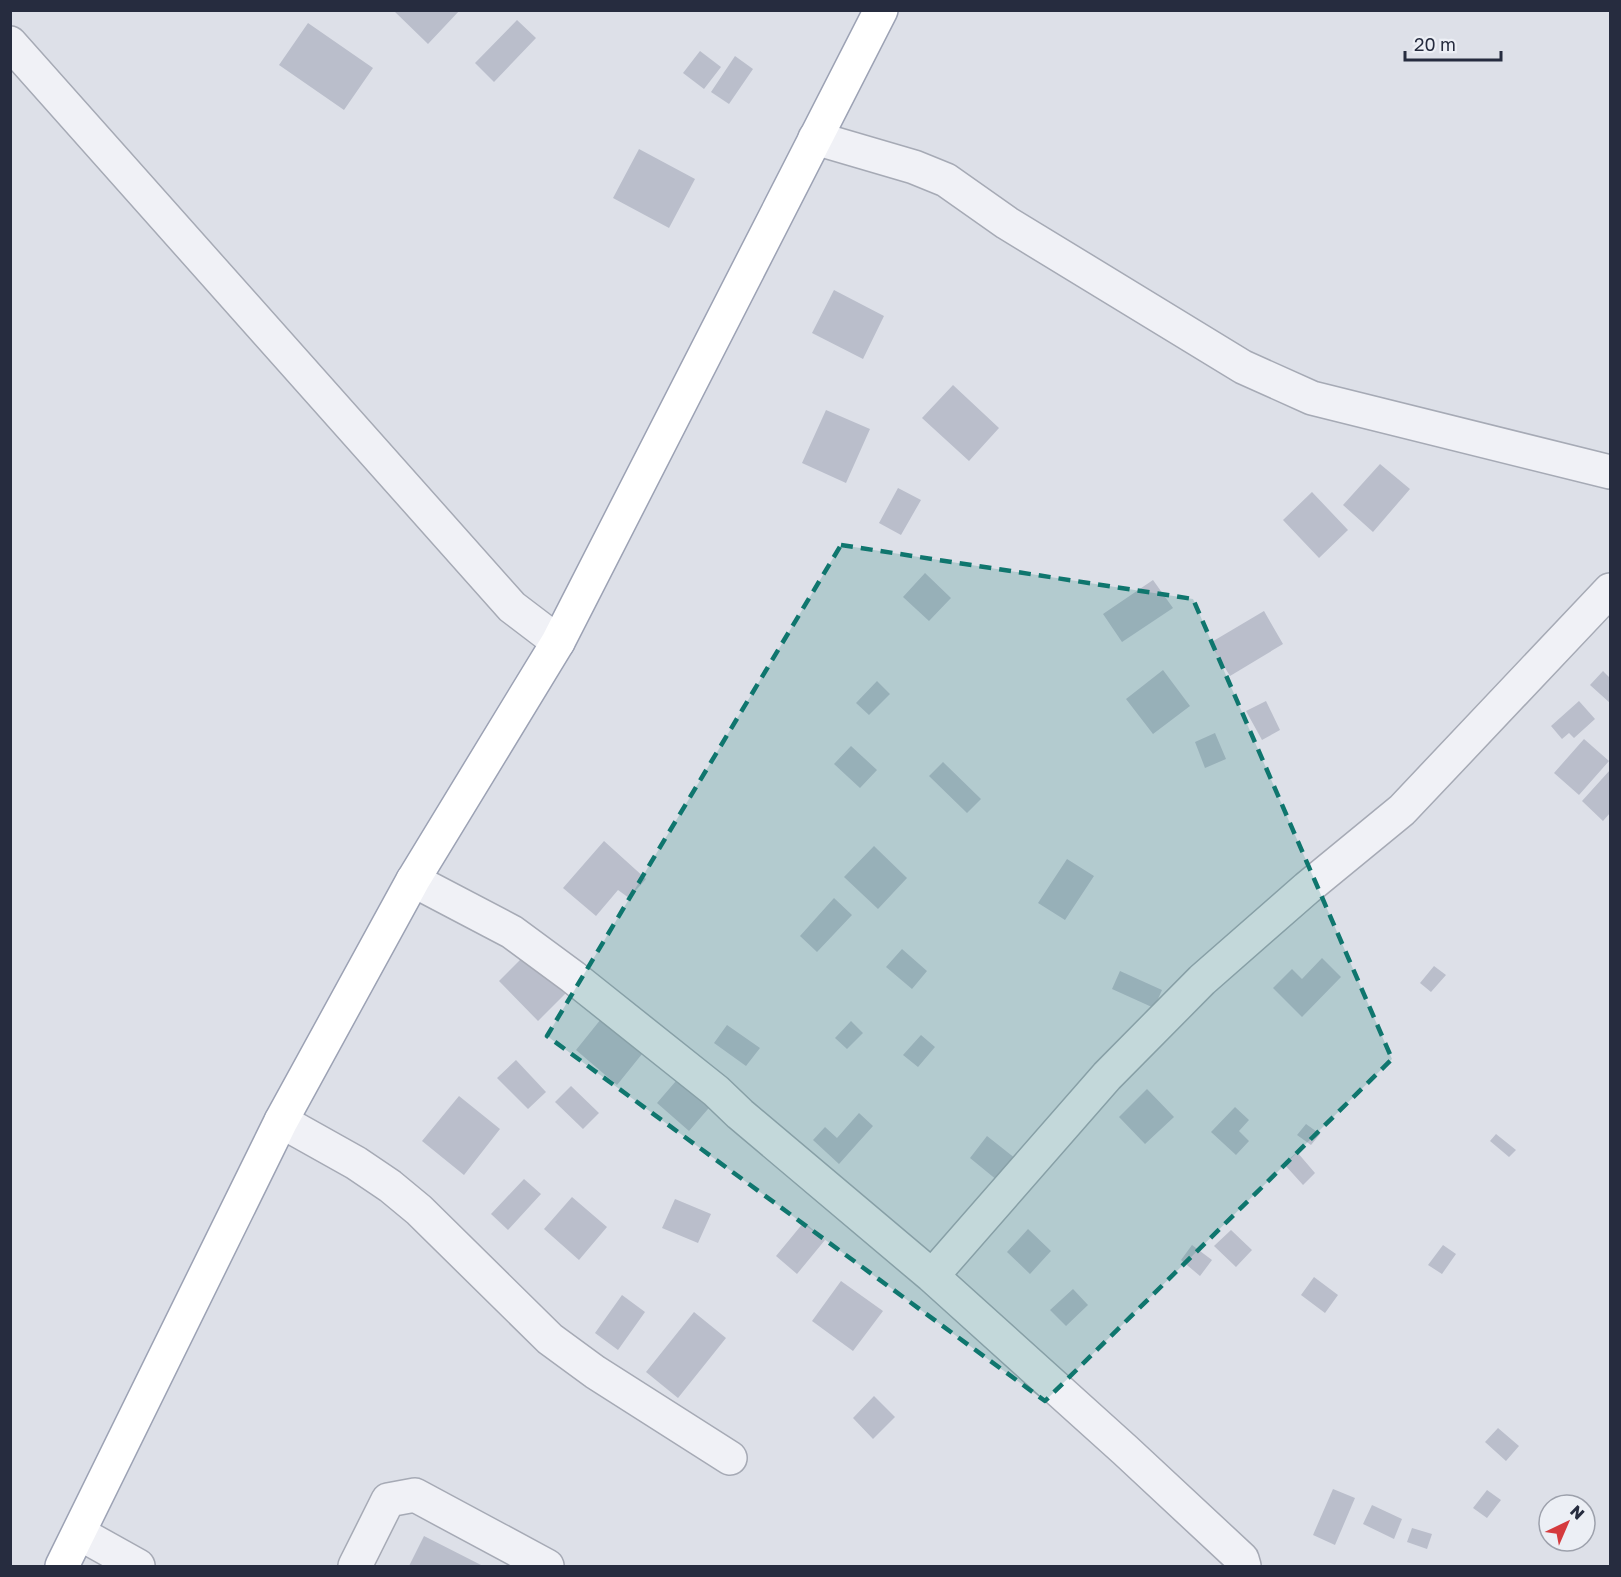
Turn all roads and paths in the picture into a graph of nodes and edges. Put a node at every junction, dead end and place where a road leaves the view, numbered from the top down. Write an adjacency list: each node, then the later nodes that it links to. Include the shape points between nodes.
1 (881, 10): 3 (main road)
2 (10, 43): 6 (street, via 512,607)
3 (815, 138): 4 (street, via 946,180 1007,223 1243,367 1312,398); 6 (main road)
4 (1611, 472)
5 (1611, 590): 9 (street, via 1402,810 1307,888 1178,1004 1107,1076)
6 (558, 642): 7 (main road)
7 (413, 880): 8 (main road); 9 (street, via 512,932 573,977 716,1091)
8 (281, 1121): 10 (street, via 390,1186 550,1339); 11 (main road)
9 (932, 1276): 16 (street, via 1193,1512 1242,1559)
10 (730, 1458)
11 (80, 1533): 12 (main road); 13 (street)
12 (62, 1566)
13 (138, 1566)
14 (355, 1566): 15 (street, via 388,1500 415,1495)
15 (547, 1566)
16 (1244, 1566)

